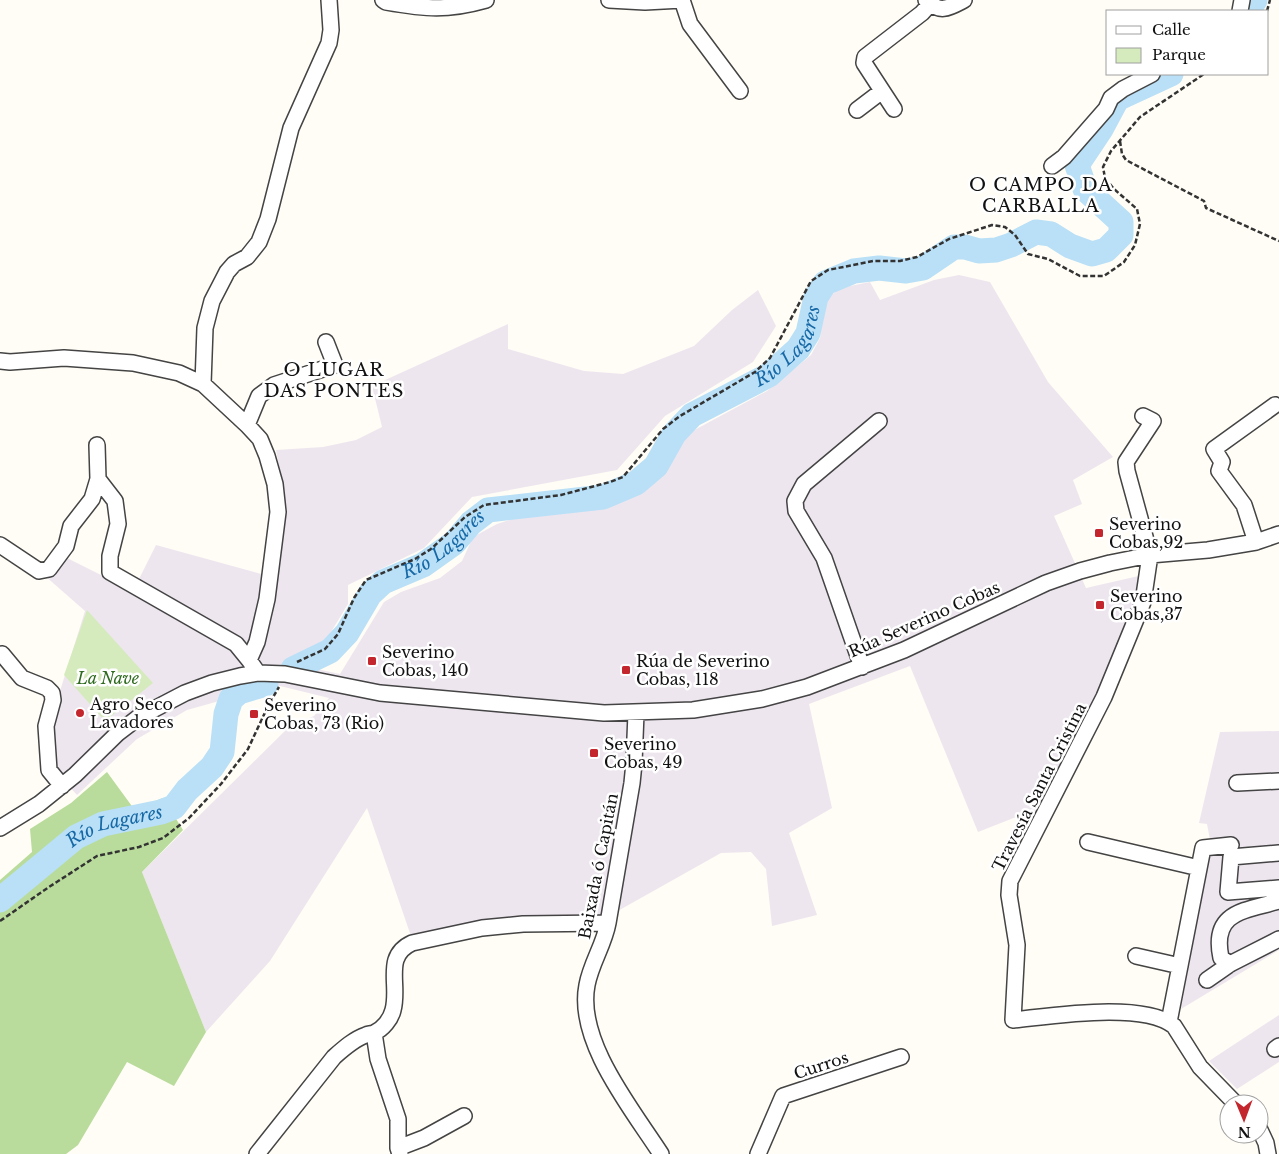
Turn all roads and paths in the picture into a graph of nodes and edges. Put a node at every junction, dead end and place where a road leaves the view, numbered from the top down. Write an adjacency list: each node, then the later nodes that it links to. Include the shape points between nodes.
1 (329, 0): 19 (street, via 329,43 291,128 268,219 259,242 227,272 212,300 205,328)
2 (383, 0): 3 (street, via 417,8 462,7)
3 (486, 0)
4 (609, 0): 5 (street)
5 (682, 0): 10 (street, via 690,24)
6 (964, 0): 7 (street, via 943,9)
7 (928, 2): 11 (street, via 922,13 865,56 864,63)
8 (1150, 75): 15 (street, via 1123,88 1112,98 1064,157)
9 (1203, 75): 14 (path, via 1140,117)
10 (740, 91)
11 (882, 91): 12 (street); 13 (street)
12 (894, 109)
13 (857, 110)
14 (1120, 141): 16 (path, via 1126,160 1204,201 1206,208); 32 (path, via 1103,166 1105,178 1137,209 1140,224 1135,245 1124,262 1104,276 1080,276 1048,259 1028,254 1015,235 1005,227 992,225 949,239 917,258 900,262 874,260 828,270 811,281 770,358 755,372 663,429 623,477 561,495 484,506 465,517 431,549 366,580 338,634 325,649)
15 (1052, 166)
16 (1279, 241)
17 (326, 342): 23 (street, via 335,365 274,385 259,396)
18 (0, 361): 19 (street, via 64,358 133,363 179,374)
19 (203, 384): 23 (street)
20 (1275, 405): 27 (street, via 1214,449 1222,462 1218,471 1244,505)
21 (1143, 416): 29 (street, via 1154,421 1126,462)
22 (879, 421): 33 (street, via 804,484 794,500 796,511 824,558)
23 (247, 425): 31 (street, via 260,439 267,456 278,512 267,599 258,642)
24 (97, 444): 25 (street)
25 (98, 479): 28 (street, via 92,500 71,526 66,546 49,569 39,571); 31 (street, via 115,501 118,524 110,556 110,572 236,644)
26 (1279, 534): 27 (street, Rúa Severino Cobas)
27 (1256, 542): 29 (street, Rúa Severino Cobas)
28 (0, 545)
29 (1150, 555): 33 (street, Rúa Severino Cobas, via 1110,563 1046,583 911,647); 54 (street, Travesía Santa Cristina, via 1143,602 1104,698 1010,880 1016,945 1013,1020 1116,1011 1140,1013)
30 (2, 654): 39 (street, via 22,678 48,688 52,693 46,726 48,770)
31 (249, 660): 34 (street)
32 (289, 666)
33 (862, 666): 36 (street, Rúa Severino Cobas, via 762,699 692,710)
34 (258, 673): 36 (street, Rúa Severino Cobas, via 285,674 380,693); 39 (street, Rúa Severino Cobas, via 212,683 161,704 118,733)
35 (281, 684): 47 (path, via 248,749 189,818 163,838 97,856)
36 (636, 713): 48 (street, Baixada ó Capitán, via 633,774)
37 (1279, 782): 38 (street)
38 (1237, 783)
39 (62, 786): 40 (street, Rúa Severino Cobas)
40 (0, 828)
41 (1088, 842): 44 (street)
42 (1230, 844): 44 (street, via 1203,848)
43 (1279, 853): 45 (street, via 1231,857 1228,892)
44 (1199, 868): 52 (street)
45 (1279, 888)
46 (1279, 902): 51 (street, via 1231,915 1222,928 1218,945 1221,958)
47 (0, 921)
48 (608, 923): 55 (street, via 482,928 403,947 395,964 393,1010 385,1024); 61 (street, Baixada ó Capitán, via 586,987 589,1024 601,1061)
49 (1279, 939): 51 (street)
50 (1136, 956): 52 (street)
51 (1230, 964): 53 (street)
52 (1180, 966): 54 (street)
53 (1207, 980)
54 (1170, 1022): 57 (street, via 1200,1067)
55 (374, 1033): 59 (street, via 378,1059 398,1119); 60 (street, via 351,1043 334,1057)
56 (901, 1056): 62 (street, Curros, via 783,1096)
57 (1226, 1094)
58 (464, 1116): 59 (street)
59 (399, 1151)
60 (257, 1154)
61 (661, 1154)
62 (758, 1154)

